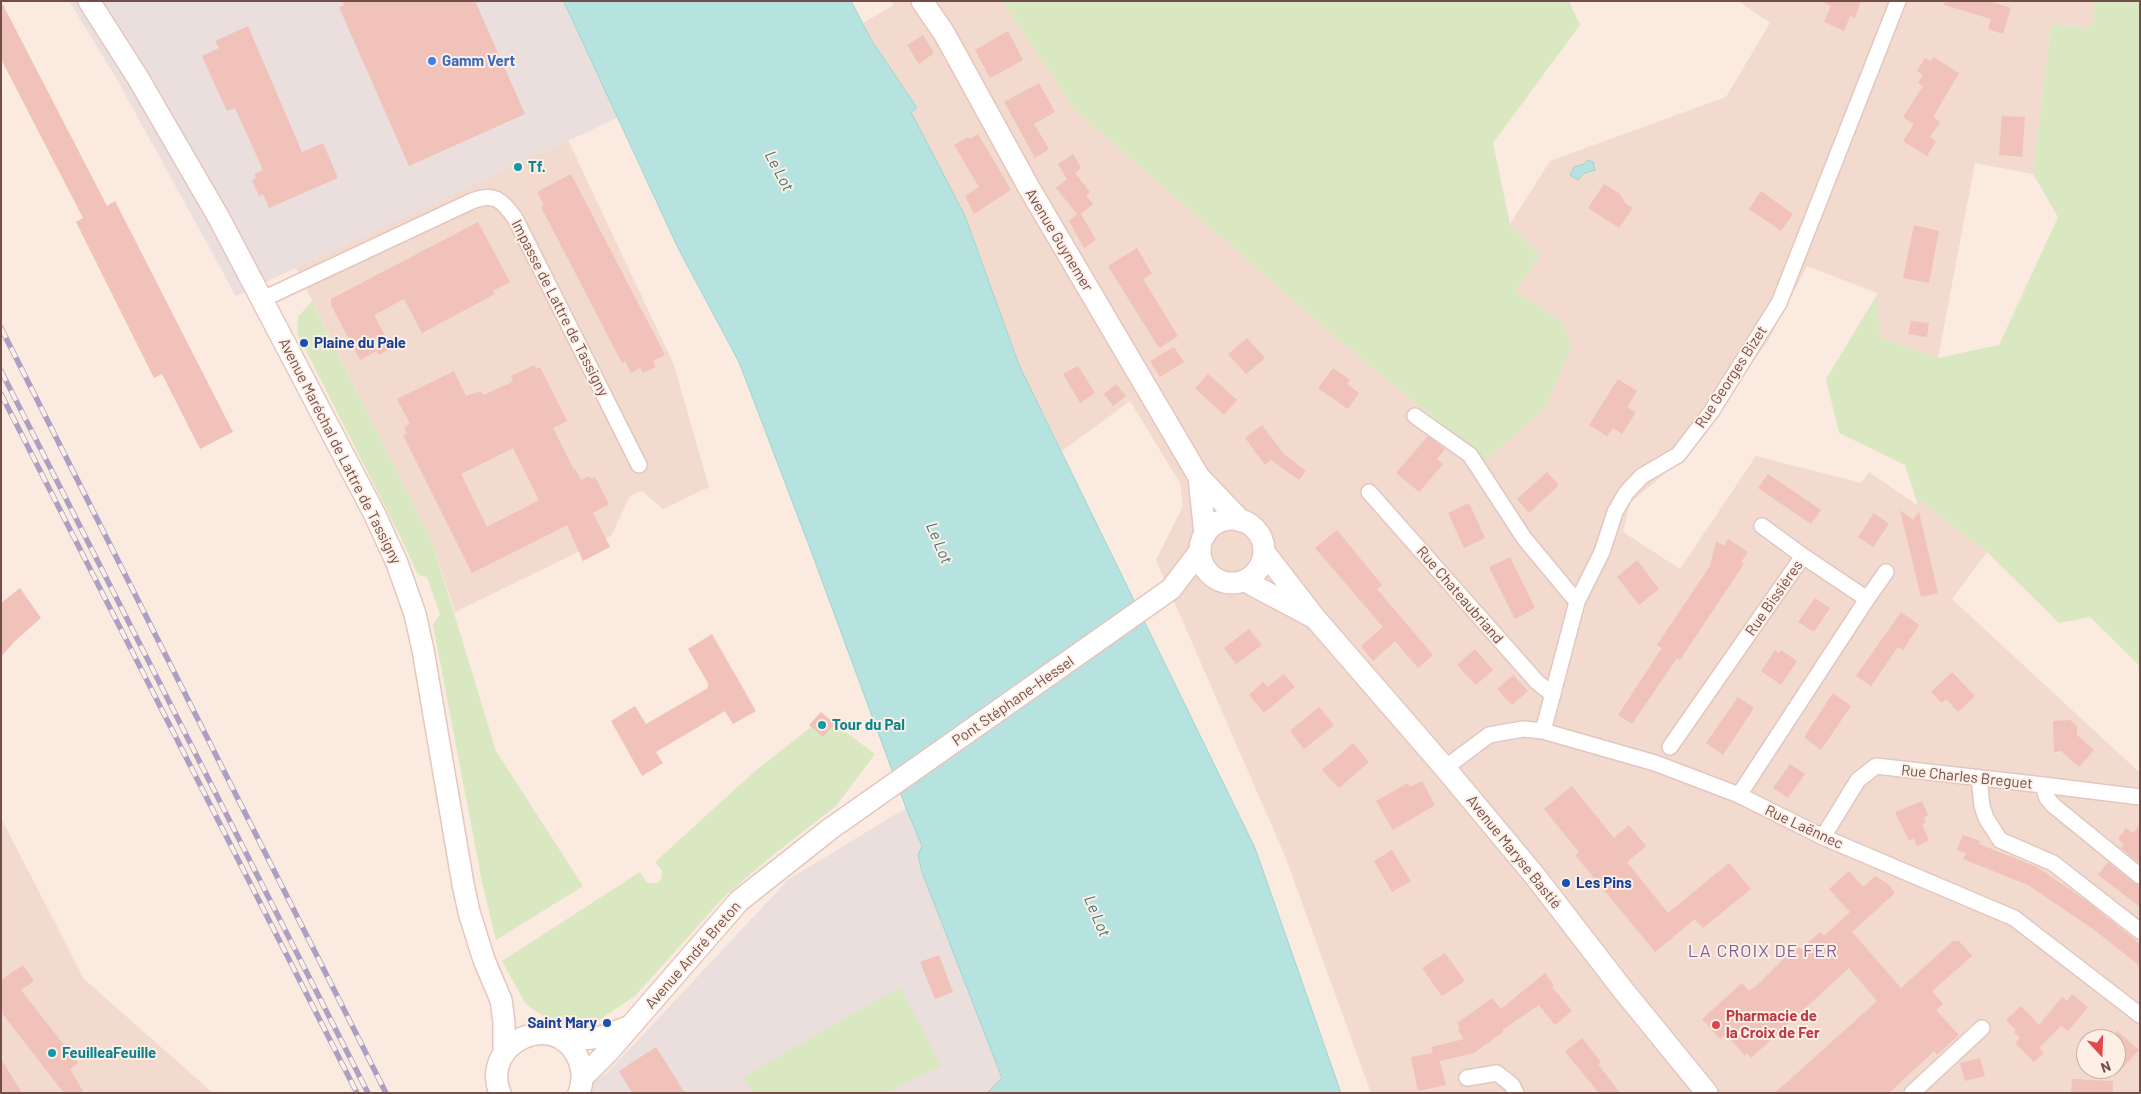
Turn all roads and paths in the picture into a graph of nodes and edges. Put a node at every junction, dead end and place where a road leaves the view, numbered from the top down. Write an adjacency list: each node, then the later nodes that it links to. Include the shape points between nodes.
1 (89, 1): 4 (street, Avenue Maréchal de Lattre de Tassigny, via 176,144)
2 (922, 1): 7 (street, Avenue Guynemer, via 944,33 1028,186)
3 (1898, 1): 19 (street, Rue Georges Bizet, via 1779,303 1711,412 1678,455 1642,476 1626,493)
4 (263, 299): 6 (street, Impasse de Lattre de Tassigny, via 472,201 486,196 496,198 516,218); 33 (street, Avenue Maréchal de Lattre de Tassigny, via 374,512 406,589 430,688 469,912)
5 (1415, 416): 19 (street, via 1470,455 1524,538)
6 (639, 465)
7 (1200, 477): 9 (street, Avenue Guynemer); 11 (street, Avenue Guynemer)
8 (1369, 492): 21 (street, Rue Chateaubriand, via 1537,682)
9 (1241, 521): 11 (street, via 1221,522 1212,527); 12 (street, via 1249,524 1260,536)
10 (1762, 526): 13 (street)
11 (1203, 543): 15 (street); 16 (street, via 1204,566)
12 (1264, 552): 17 (street, via 1259,569); 20 (street, Avenue Maryse Bastié)
13 (1803, 556): 18 (street, Rue Bissières); 23 (street, Rue Bissières)
14 (1886, 572): 18 (street)
15 (1190, 577): 16 (street); 29 (street, Pont Stéphane-Hessel)
16 (1216, 578): 17 (street, via 1230,583)
17 (1245, 581): 20 (street, Avenue Maryse Bastié)
18 (1867, 599): 27 (street)
19 (1577, 602): 21 (street, Rue Georges Bizet)
20 (1314, 618): 24 (street, Avenue Maryse Bastié)
21 (1553, 694): 22 (street, Rue Georges Bizet)
22 (1543, 731): 24 (street, Rue Laënnec, via 1523,729 1489,735); 27 (street, Rue Laënnec, via 1655,763)
23 (1670, 747)
24 (1445, 768): 44 (street, Avenue Maryse Bastié)
25 (1979, 778): 26 (street, Rue Charles Breguet); 30 (street, Rue Charles Breguet, via 1876,766 1858,780); 32 (street, via 1986,818 2000,840 2053,863)
26 (2043, 785): 28 (street); 31 (street, Rue Charles Breguet, via 2054,806)
27 (1739, 795): 30 (street, Rue Laënnec)
28 (2140, 796)
29 (854, 812): 35 (street, Avenue André Breton, via 739,901)
30 (1823, 837): 34 (street, Rue Laënnec, via 2014,918)
31 (2140, 876)
32 (2140, 931)
33 (501, 1000): 37 (street, Avenue Maréchal de Lattre de Tassigny); 39 (street, Avenue Maréchal de Lattre de Tassigny)
34 (2140, 1015)
35 (629, 1027): 38 (street, Avenue André Breton, via 601,1037); 41 (street, Avenue André Breton)
36 (1982, 1028): 45 (street)
37 (536, 1034): 38 (street, via 555,1036); 39 (street, via 530,1034)
38 (564, 1041): 41 (street, via 581,1063)
39 (504, 1052): 42 (street, Avenue Maréchal de Lattre de Tassigny, via 497,1072)
40 (1467, 1078): 43 (street, via 1497,1072)
41 (581, 1085)
42 (500, 1093)
43 (1516, 1093)
44 (1707, 1093)
45 (1912, 1093)

